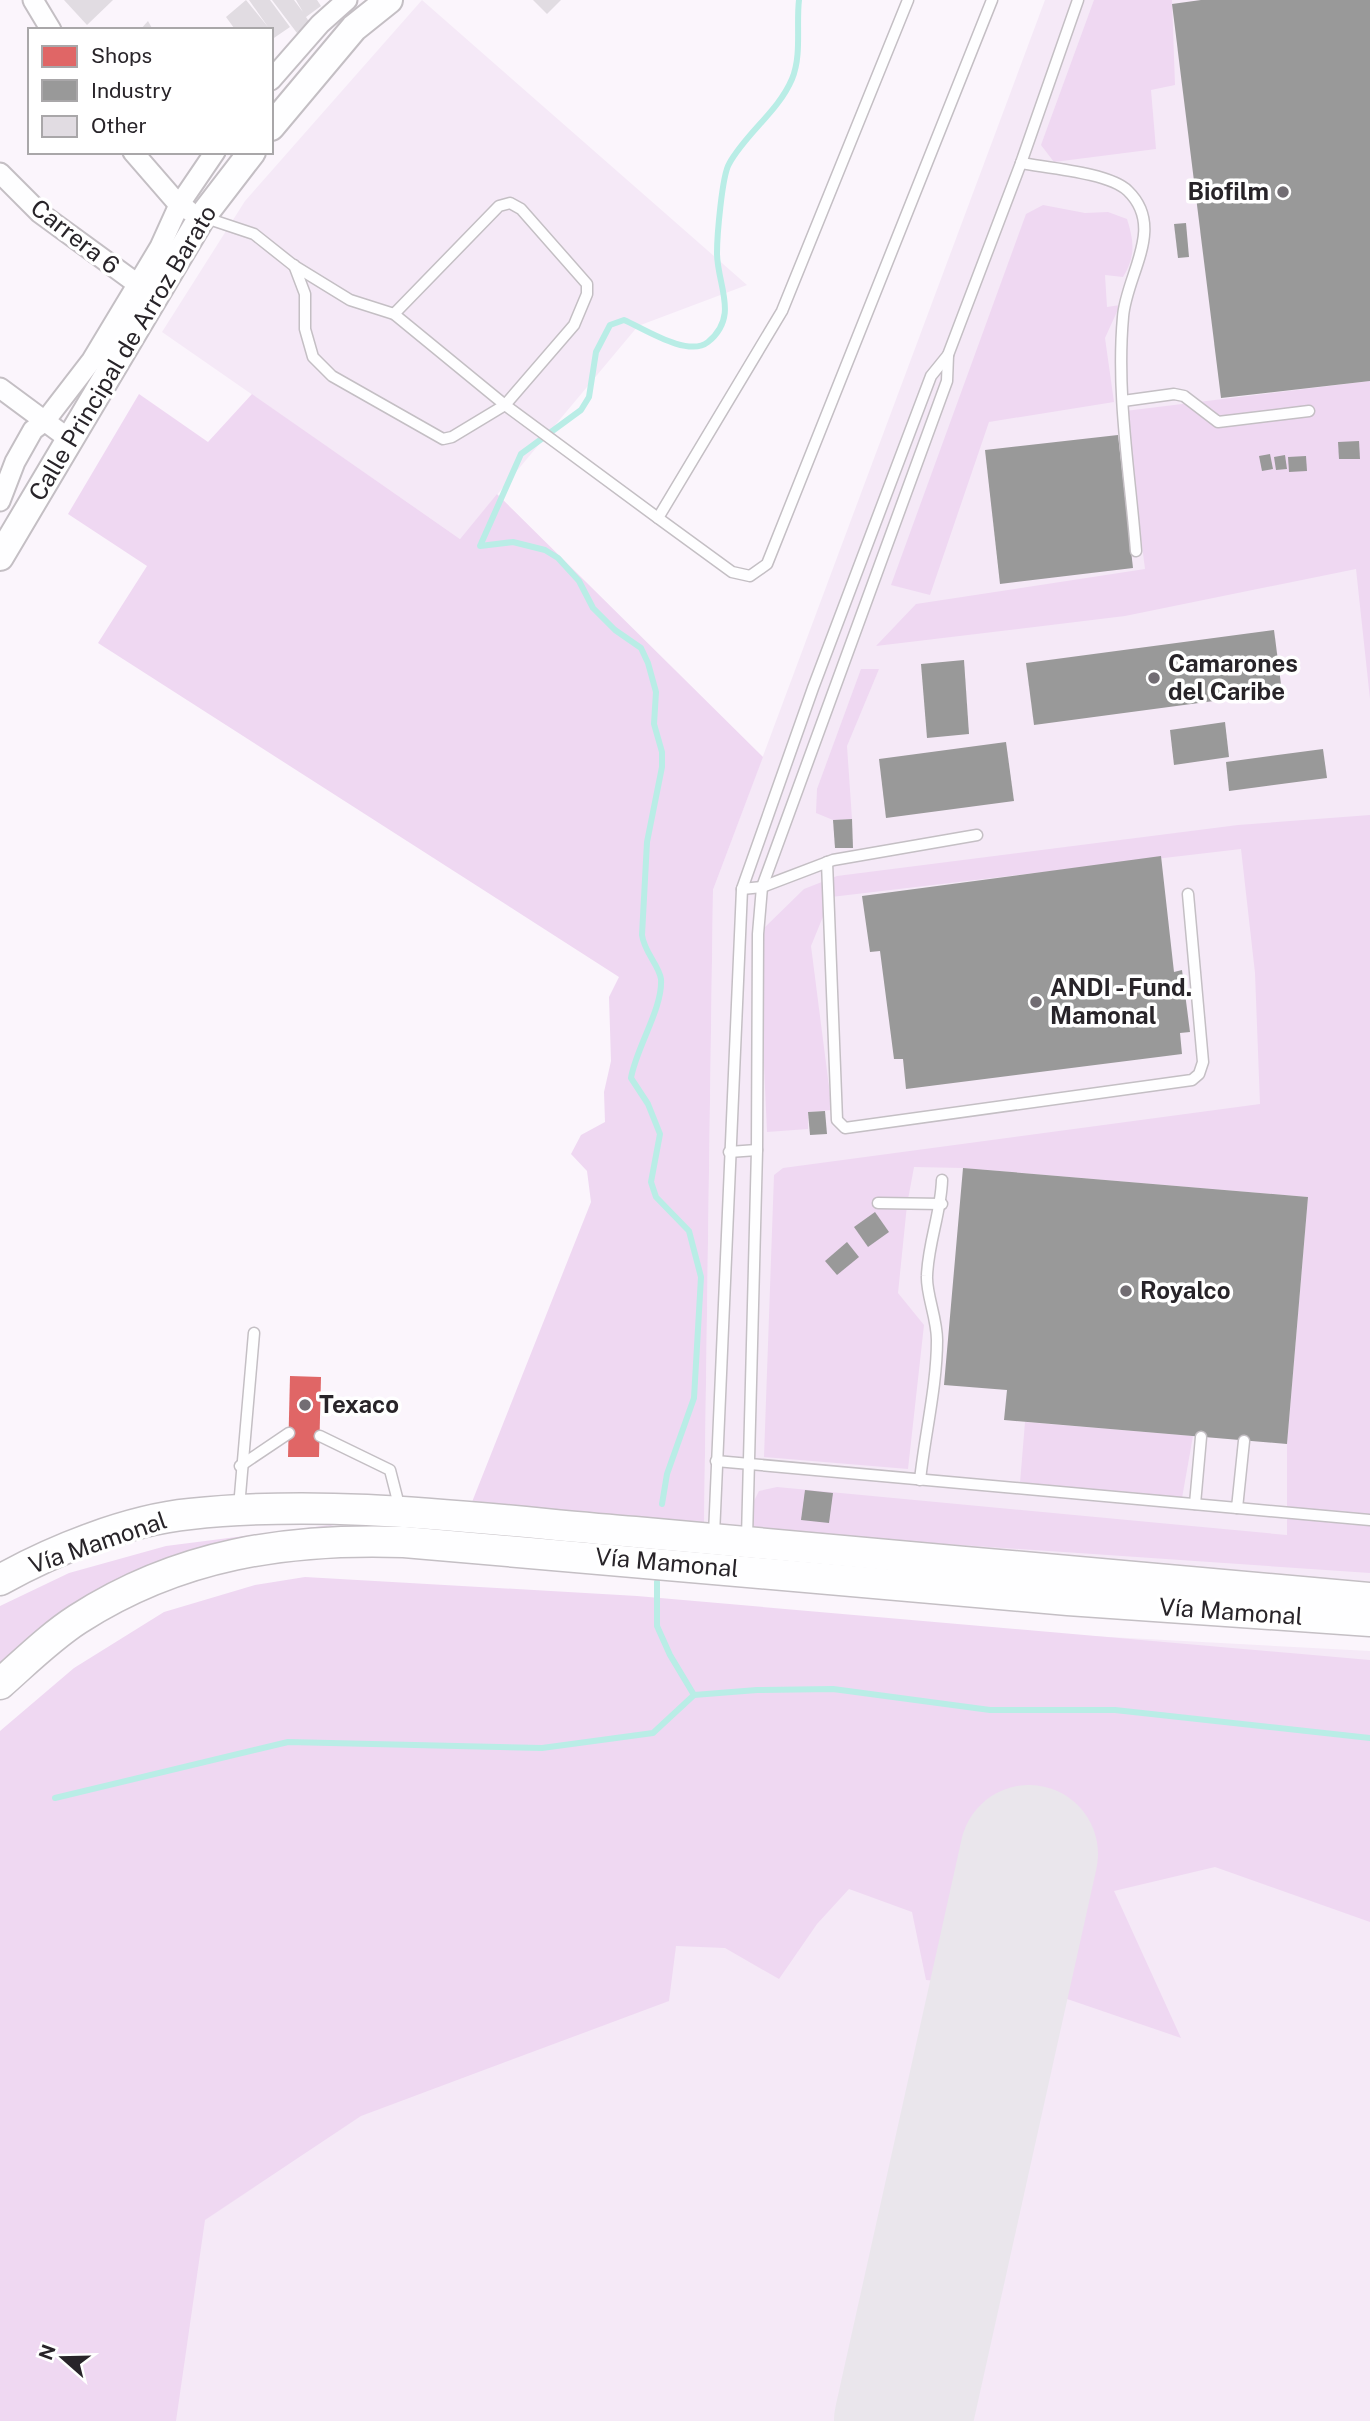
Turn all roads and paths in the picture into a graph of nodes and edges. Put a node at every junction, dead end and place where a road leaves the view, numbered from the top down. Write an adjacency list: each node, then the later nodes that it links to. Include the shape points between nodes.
1 (33, 0): 7 (street)
2 (347, 0): 8 (street)
3 (389, 0): 9 (street, via 354,28)
4 (908, 0): 27 (lane, via 782,311)
5 (992, 0): 27 (lane, via 767,564 750,576 732,572)
6 (1078, 0): 13 (lane)
7 (50, 28)
8 (273, 78)
9 (273, 125)
10 (135, 154): 15 (street)
11 (214, 154): 15 (street)
12 (250, 154): 15 (street, Calle Principal de Arroz Barato)
13 (1021, 163): 19 (lane); 21 (lane, via 1113,181 1128,191 1142,211 1146,235 1123,315)
14 (0, 173): 17 (street, Carrera 6, via 40,213)
15 (190, 211): 16 (lane, via 254,234); 17 (street, Calle Principal de Arroz Barato)
16 (293, 265): 18 (lane, via 351,300); 22 (lane, via 305,294 305,329 313,357 332,376 443,439)
17 (146, 290): 24 (street); 25 (street, Calle Principal de Arroz Barato)
18 (394, 314): 22 (lane); 22 (lane, via 499,206 510,203 521,209 587,284 587,294 574,325)
19 (948, 355): 30 (lane, via 931,376); 31 (lane, via 947,382)
20 (0, 388): 24 (street)
21 (1123, 401): 23 (lane, via 1184,396 1218,422); 28 (lane)
22 (505, 405): 27 (lane)
23 (1309, 411)
24 (45, 421): 25 (street); 26 (street, via 33,430 15,462)
25 (69, 439): 29 (street, Calle Principal de Arroz Barato)
26 (0, 501)
27 (658, 518)
28 (1136, 551)
29 (0, 557)
30 (813, 688): 31 (lane); 35 (lane)
31 (831, 695): 34 (lane)
32 (977, 835): 33 (lane)
33 (827, 862): 34 (lane); 36 (lane, via 837,1120 845,1128 1192,1080 1203,1062)
34 (762, 887): 35 (lane); 37 (lane)
35 (742, 889): 38 (lane)
36 (1188, 894)
37 (757, 1150): 38 (lane); 48 (lane)
38 (729, 1152): 47 (lane)
39 (942, 1181): 41 (lane)
40 (878, 1203): 41 (lane)
41 (942, 1204): 50 (lane, via 928,1252 927,1281 937,1342)
42 (254, 1333): 49 (lane)
43 (289, 1433): 49 (lane)
44 (320, 1436): 54 (lane, via 390,1470)
45 (1201, 1437): 51 (lane)
46 (1244, 1441): 52 (lane)
47 (716, 1461): 48 (lane); 56 (lane)
48 (747, 1464): 50 (lane); 57 (lane)
49 (240, 1466): 53 (lane)
50 (920, 1479): 51 (lane)
51 (1195, 1504): 52 (lane)
52 (1237, 1508): 55 (lane)
53 (239, 1511): 54 (main road, Vía Mamonal); 58 (main road, Vía Mamonal, via 187,1514 133,1527 35,1561)
54 (401, 1513): 56 (main road, Vía Mamonal)
55 (1370, 1520)
56 (714, 1539): 57 (main road, Vía Mamonal)
57 (747, 1542): 59 (main road, Vía Mamonal)
58 (0, 1580)
59 (1370, 1598)
60 (1370, 1621): 61 (main road, Vía Mamonal, via 348,1540 216,1557 158,1579 75,1621)
61 (0, 1684)

